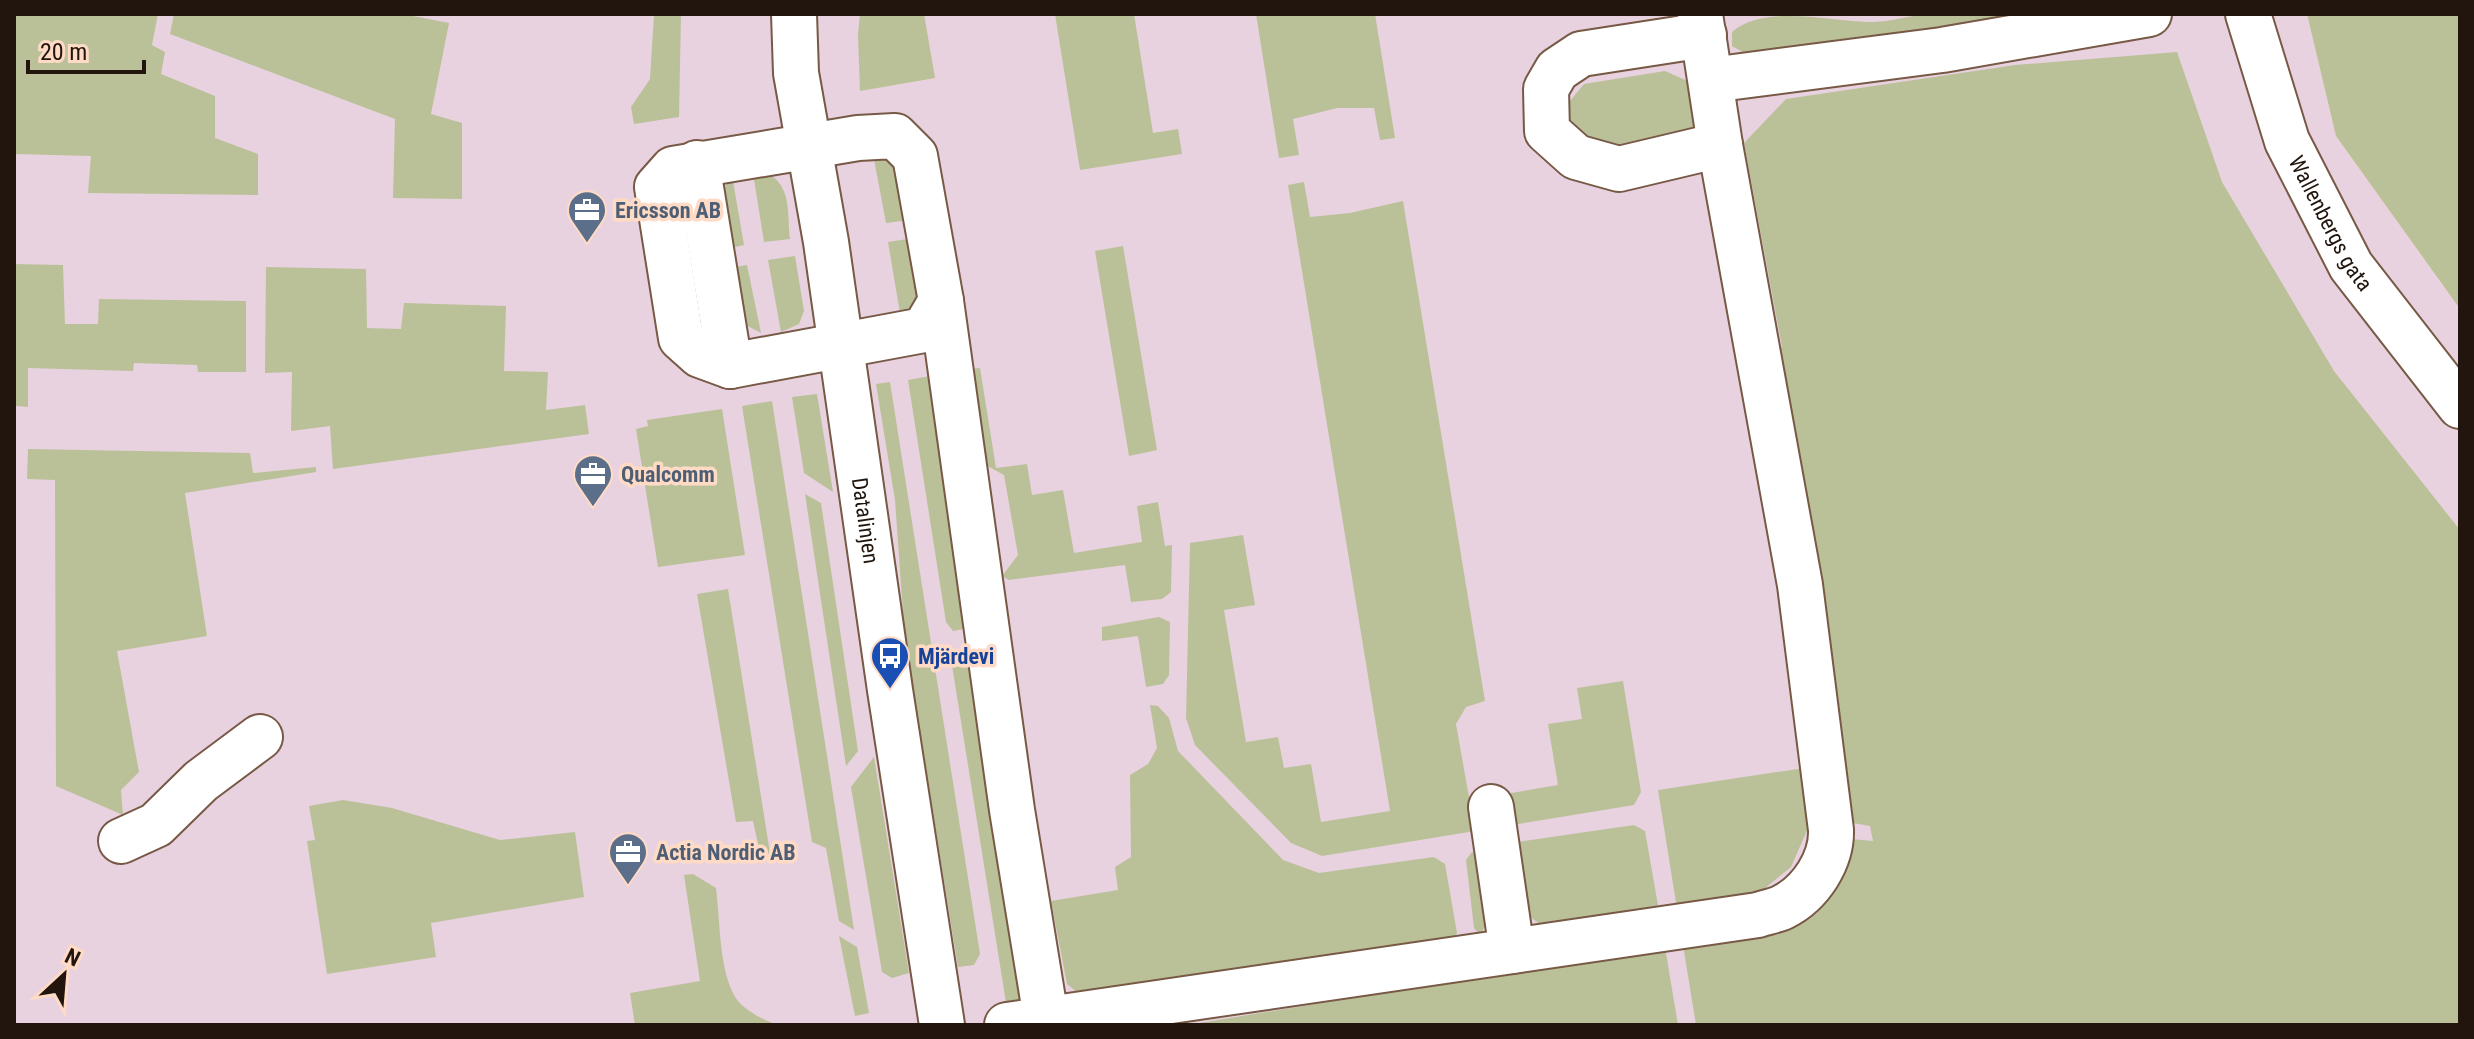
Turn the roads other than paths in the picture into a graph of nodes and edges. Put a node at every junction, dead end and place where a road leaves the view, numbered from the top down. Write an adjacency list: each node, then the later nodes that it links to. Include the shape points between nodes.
1 (794, 14): 6 (street, Datalinjen)
2 (2149, 14): 5 (street, via 1942,50)
3 (2248, 14): 10 (street, Wallenbergs gata, via 2287,141 2351,266)
4 (1702, 25): 5 (street); 7 (street, via 1581,54 1557,70 1546,89 1547,131 1576,157 1619,169)
5 (1711, 80): 7 (street)
6 (807, 145): 8 (street, via 895,136 915,156); 9 (street, Datalinjen); 9 (street, via 673,169 657,187 681,338 700,355 730,366)
7 (1720, 145): 14 (street, via 1800,585 1831,843 1818,874 1783,907)
8 (941, 301): 9 (street, via 924,330); 15 (street, via 1012,810)
9 (840, 345): 16 (street, Datalinjen)
10 (2460, 406)
11 (260, 737): 13 (street, via 201,781 156,825)
12 (1491, 807): 14 (street)
13 (121, 841)
14 (1512, 951): 15 (street)
15 (1027, 1021)
16 (942, 1025)

